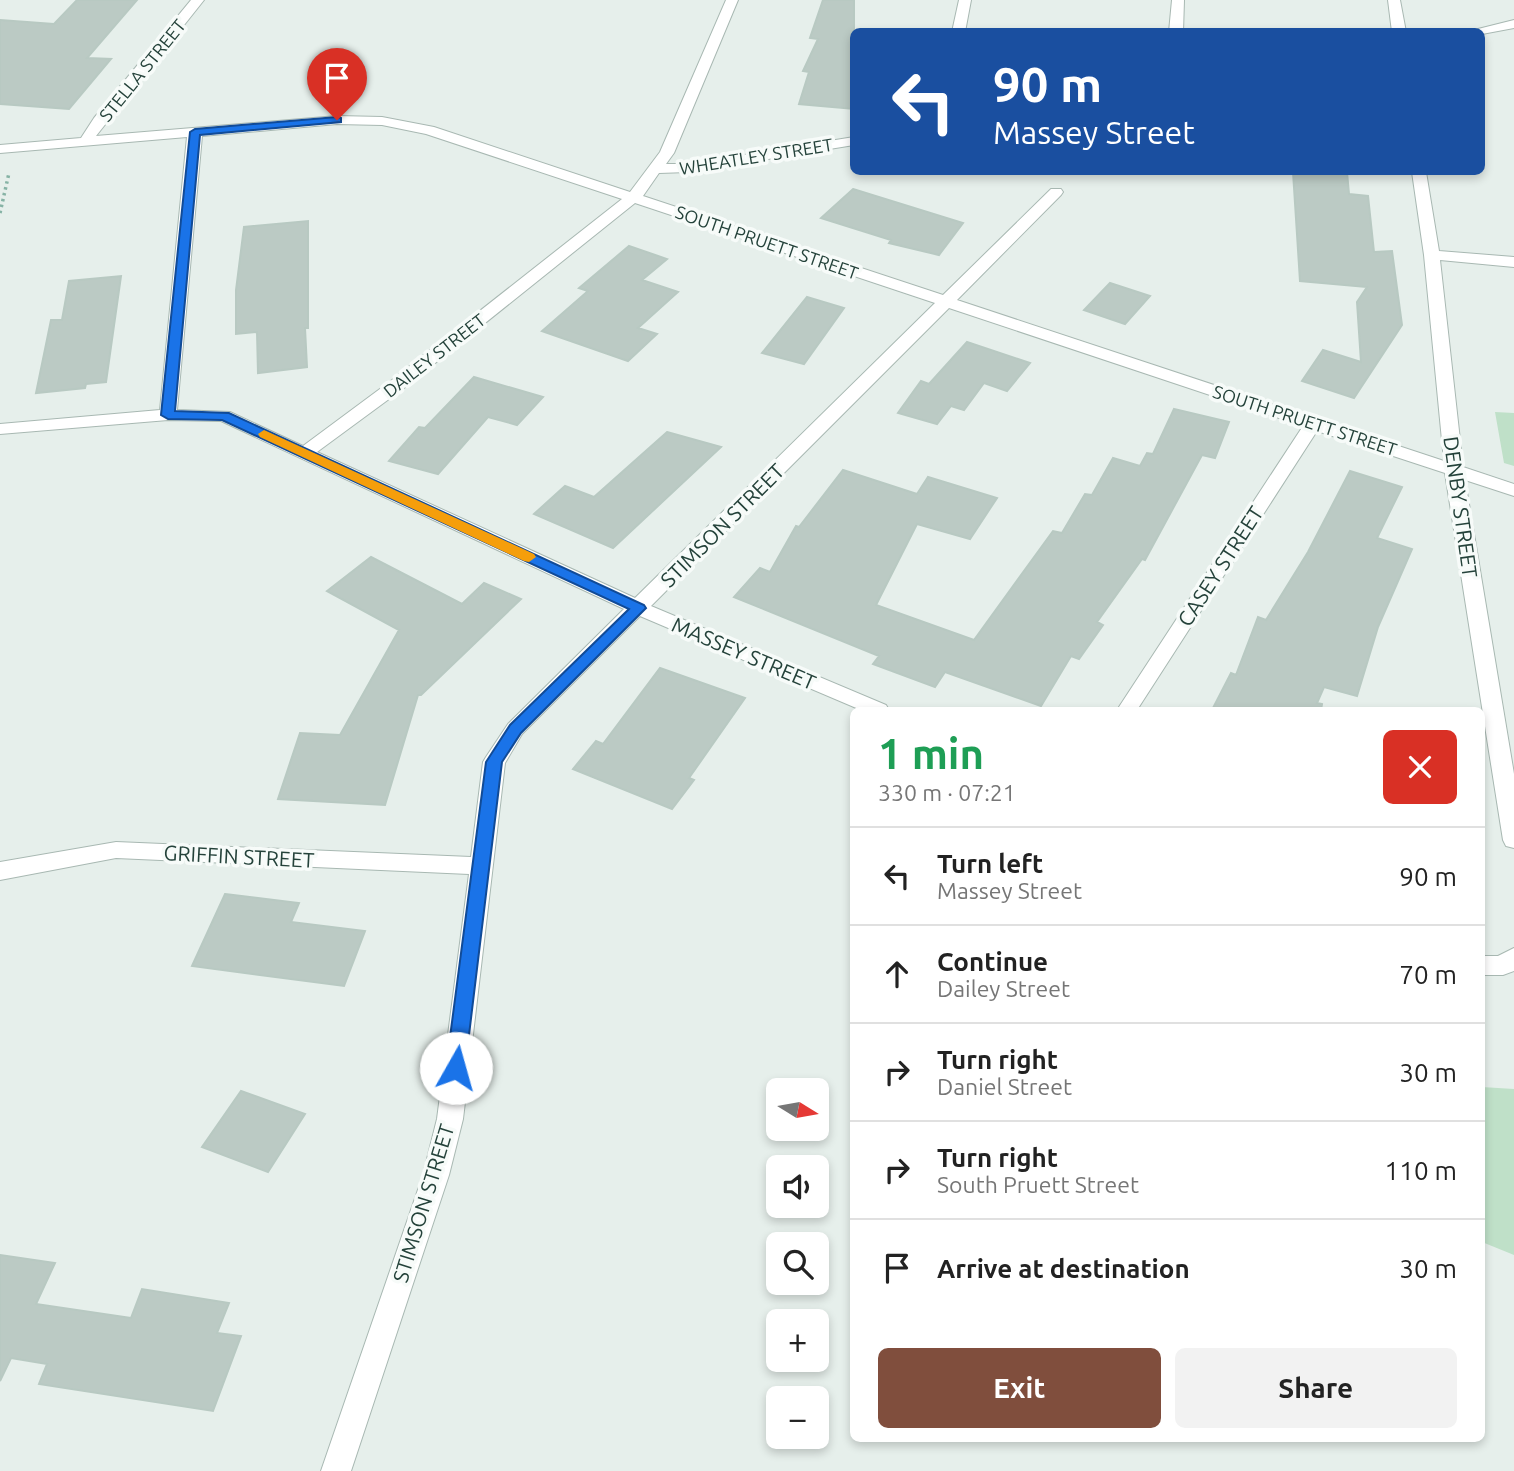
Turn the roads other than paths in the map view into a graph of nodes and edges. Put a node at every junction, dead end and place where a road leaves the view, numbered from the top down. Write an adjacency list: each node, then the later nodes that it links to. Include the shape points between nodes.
1 (198, 0): 12 (street, STELLA STREET)
2 (732, 0): 15 (street, DAILEY STREET)
3 (965, 0): 7 (street)
4 (1178, 0): 8 (street)
5 (1394, 0): 9 (street)
6 (1514, 24): 10 (street)
7 (959, 28)
8 (1176, 28)
9 (1398, 28)
10 (1485, 30)
11 (195, 132): 12 (street, SOUTH PRUETT STREET); 18 (street, SOUTH PRUETT STREET, via 337,120 382,121 429,131); 22 (street)
12 (87, 140): 14 (street, SOUTH PRUETT STREET)
13 (850, 142): 15 (street, WHEATLEY STREET)
14 (8, 149)
15 (657, 169): 18 (street, DAILEY STREET)
16 (1419, 175): 19 (street, DENBY STREET)
17 (1056, 192): 21 (street, STIMSON STREET)
18 (634, 197): 21 (street, SOUTH PRUETT STREET); 25 (street, DAILEY STREET)
19 (1432, 255): 20 (street); 26 (street, DENBY STREET)
20 (1514, 262)
21 (943, 303): 23 (street, SOUTH PRUETT STREET); 28 (street, STIMSON STREET)
22 (168, 415): 24 (street); 25 (street, via 224,416)
23 (1314, 422): 26 (street, SOUTH PRUETT STREET); 30 (street, CASEY STREET)
24 (0, 429)
25 (305, 453): 28 (street, MASSEY STREET)
26 (1454, 470): 27 (street, SOUTH PRUETT STREET); 31 (street, DENBY STREET)
27 (1514, 489)
28 (639, 608): 29 (street, MASSEY STREET); 32 (street, STIMSON STREET, via 515,729 494,762)
29 (872, 707)
30 (1129, 707)
31 (1514, 840)
32 (480, 866): 33 (street, GRIFFIN STREET, via 116,850); 34 (street, STIMSON STREET, via 450,1119 436,1175)
33 (0, 871)
34 (335, 1471)

